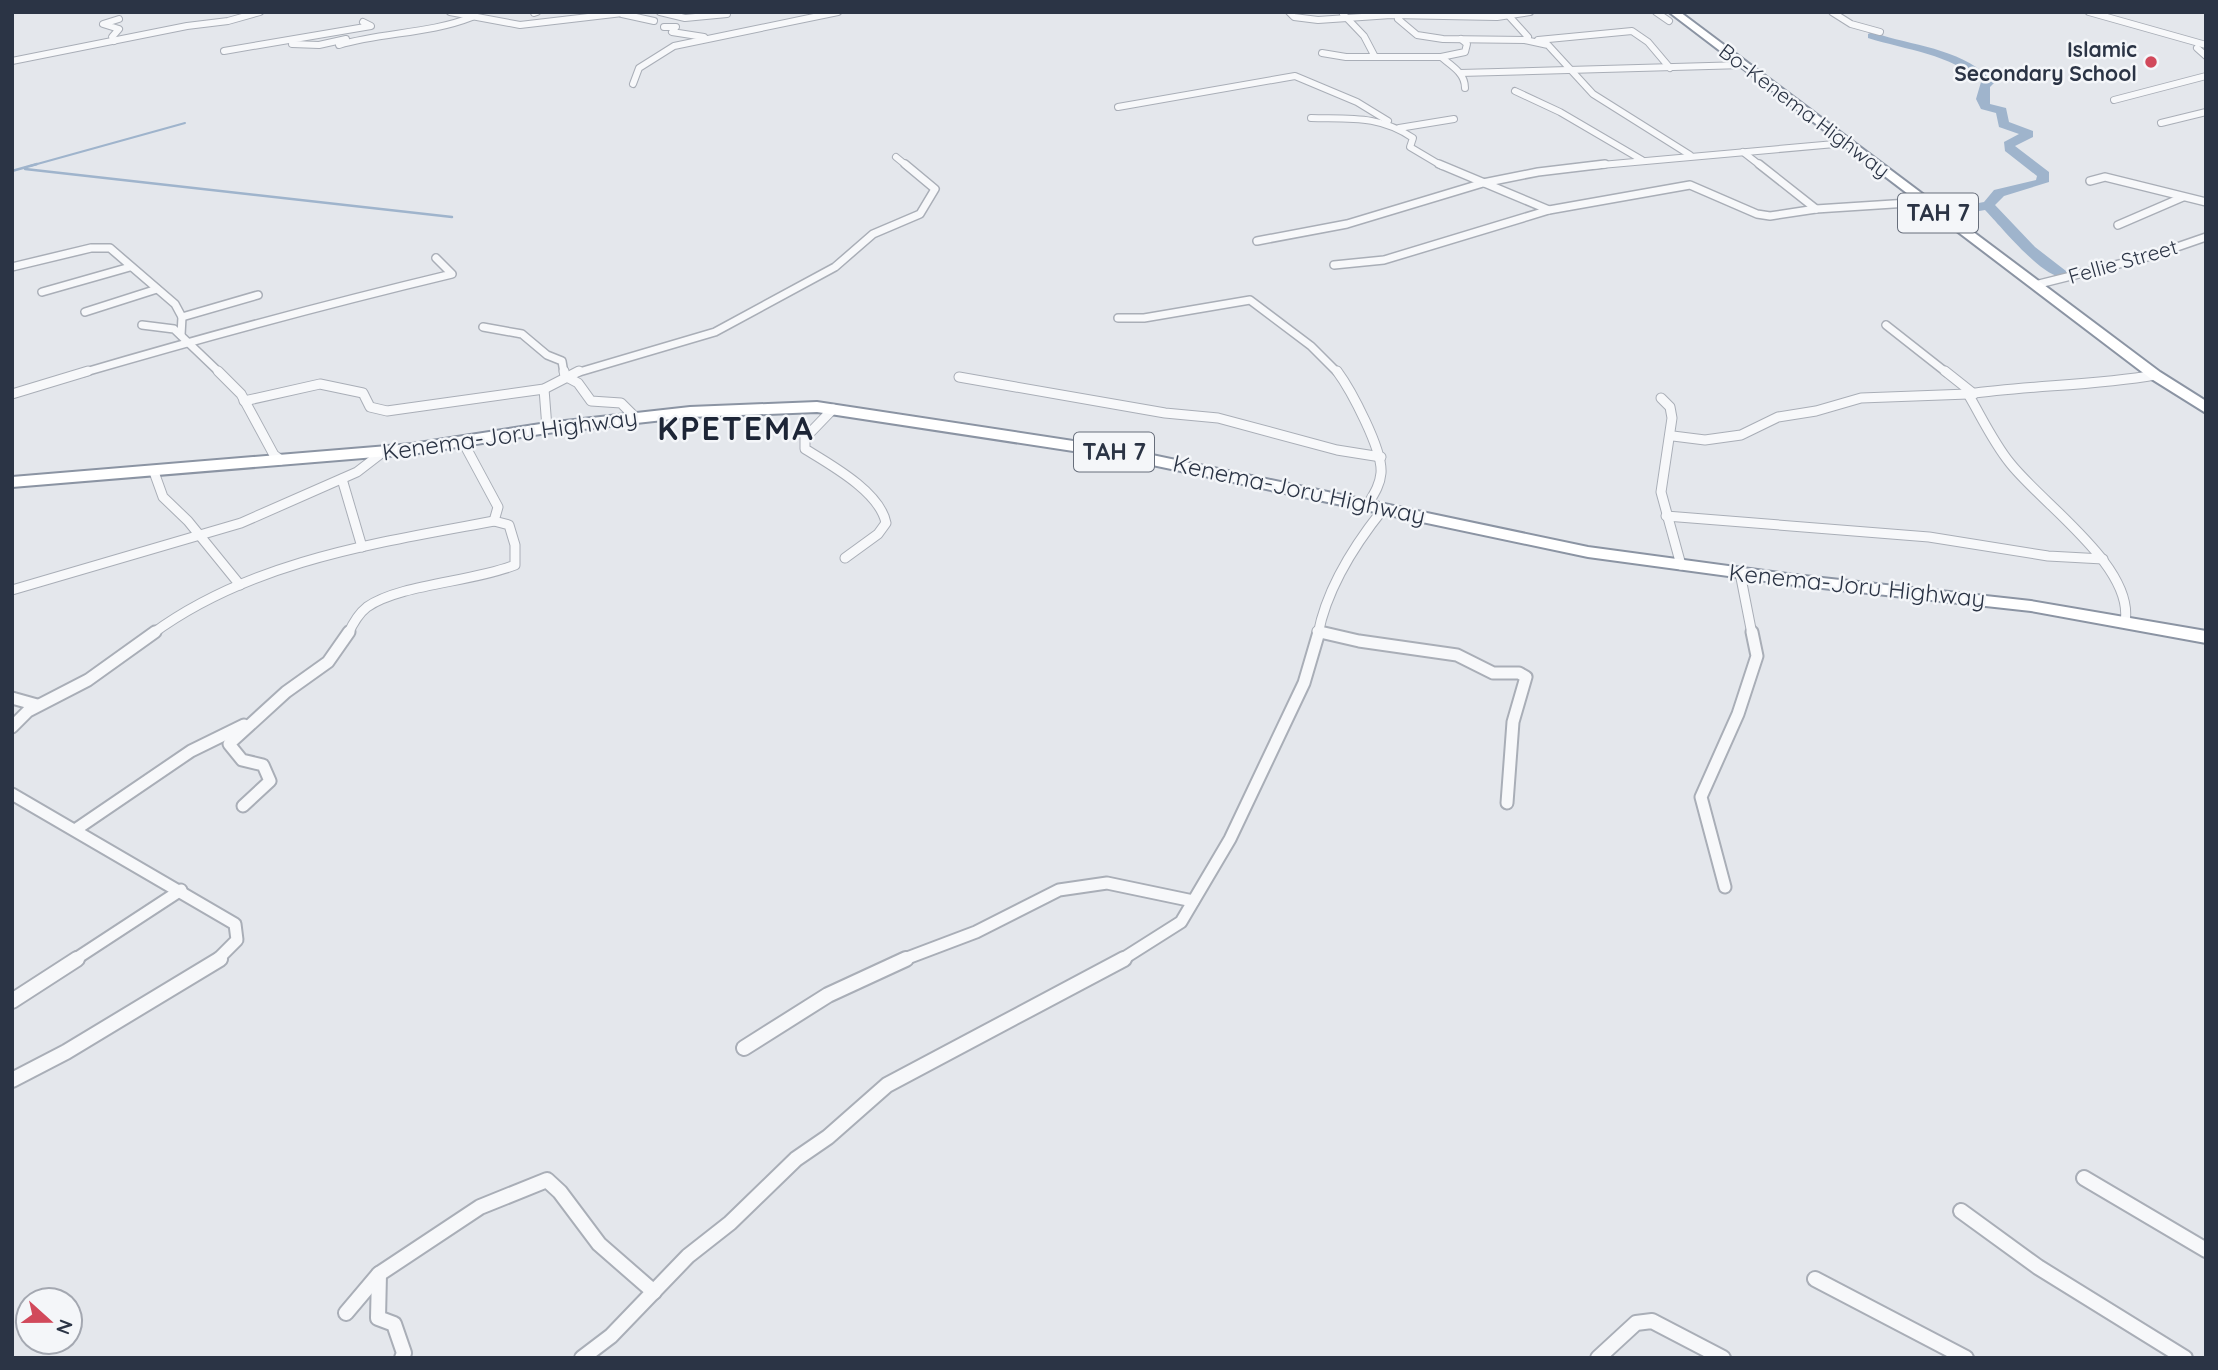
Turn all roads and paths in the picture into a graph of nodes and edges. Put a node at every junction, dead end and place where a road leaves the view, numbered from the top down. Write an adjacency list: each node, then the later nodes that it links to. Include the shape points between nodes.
1 (260, 12): 33 (street, via 228,22)
2 (450, 12): 16 (street)
3 (607, 12): 12 (street)
4 (631, 12): 12 (street)
5 (660, 12): 13 (street, via 686,20)
6 (838, 12): 29 (street)
7 (1289, 12): 14 (street, via 1307,20)
8 (1531, 12): 17 (street)
9 (1656, 12): 18 (street)
10 (1832, 12): 26 (street, via 1851,24)
11 (2089, 12): 36 (street)
12 (613, 13): 20 (street, via 520,25); 22 (street)
13 (725, 14): 27 (street, via 697,27 704,33)
14 (1344, 14): 15 (street); 39 (street)
15 (1401, 15): 17 (street); 30 (street, via 1398,19 1417,35)
16 (475, 16): 20 (street); 24 (street)
17 (1509, 16): 31 (street)
18 (1672, 17): 43 (highway, Bo-Kenema Highway / TAH 7)
19 (119, 19): 33 (street, via 103,24 119,29)
20 (498, 21): 21 (street); 24 (street)
21 (506, 21)
22 (654, 21)
23 (363, 22): 34 (street, via 371,26)
24 (456, 22): 28 (street, via 445,28)
25 (664, 27): 27 (street)
26 (1880, 32)
27 (701, 36): 29 (street)
28 (362, 37): 34 (street, via 319,45); 35 (street)
29 (710, 39): 48 (street, via 666,50 639,68)
30 (1461, 39): 31 (street); 41 (street, via 1467,44 1465,52)
31 (1527, 39): 32 (street)
32 (1538, 40): 44 (street, via 1638,33); 45 (street)
33 (114, 41): 42 (street)
34 (281, 43): 37 (street)
35 (339, 45)
36 (2206, 46): 40 (street, via 2197,48)
37 (224, 51)
38 (1322, 53): 39 (street)
39 (1374, 55): 41 (street)
40 (2206, 56)
41 (1441, 57): 46 (street)
42 (12, 61)
43 (1744, 65): 44 (street); 58 (highway, Bo-Kenema Highway / TAH 7)
44 (1670, 68): 45 (street)
45 (1571, 69): 46 (street); 60 (street, via 1594,94)
46 (1460, 73): 49 (street)
47 (2206, 76): 51 (street)
48 (633, 84)
49 (1465, 88)
50 (1515, 91): 62 (street)
51 (2114, 100)
52 (1118, 107): 57 (street, via 1295,76 1357,102)
53 (2206, 112): 56 (street)
54 (1311, 118): 57 (street, via 1365,118)
55 (1454, 119): 57 (street)
56 (2161, 123)
57 (1396, 127): 64 (street, via 1413,138 1409,143 1416,152)
58 (1846, 143): 59 (street); 66 (highway, Bo-Kenema Highway / TAH 7)
59 (1743, 152): 60 (street); 68 (street)
60 (1690, 155): 62 (street)
61 (896, 157): 90 (street, via 936,189 920,214 873,234 835,267 715,332)
62 (1643, 161): 64 (street)
63 (2090, 181): 65 (street, via 2105,177)
64 (1483, 183): 69 (street); 72 (street, via 1347,224)
65 (2183, 197): 67 (street); 70 (street)
66 (1924, 202): 68 (street); 77 (highway, Bo-Kenema Highway / TAH 7)
67 (2206, 202)
68 (1816, 209): 69 (street, via 1762,215 1690,185)
69 (1549, 210): 74 (street, via 1393,258)
70 (2118, 225)
71 (2206, 237): 77 (street, Fellie Street, via 2141,259)
72 (1257, 241)
73 (436, 258): 88 (street, via 452,274)
74 (1335, 265)
75 (12, 267): 76 (street, via 102,247 112,249)
76 (130, 267): 78 (street); 79 (street)
77 (2039, 284): 89 (highway, Bo-Kenema Highway / TAH 7)
78 (157, 289): 81 (street); 82 (street)
79 (42, 292)
80 (258, 295): 82 (street)
81 (85, 312)
82 (182, 317): 87 (street)
83 (1118, 318): 104 (street, via 1144,318 1250,300 1333,368 1358,403)
84 (142, 325): 87 (street, via 174,329)
85 (1886, 325): 94 (street)
86 (483, 327): 90 (street, via 522,334 562,361)
87 (181, 335): 88 (street)
88 (188, 343): 93 (street); 96 (street)
89 (2155, 375): 94 (street); 97 (highway, Bo-Kenema Highway / TAH 7)
90 (565, 376): 92 (street); 99 (street, via 578,383 592,401 621,403)
91 (959, 377): 104 (street, via 1128,408 1218,418)
92 (544, 388): 96 (street, via 387,411 370,407 363,393 331,384); 100 (street)
93 (12, 394)
94 (1971, 394): 101 (street, via 1861,398 1778,417 1741,435 1705,440); 115 (street, via 2009,462)
95 (1661, 398): 101 (street, via 1670,407)
96 (244, 401): 105 (street)
97 (2206, 408)
98 (832, 409): 99 (highway, Kenema-Joru Highway / TAH 7, via 736,408); 109 (highway, Kenema-Joru Highway / TAH 7, via 1119,453); 114 (street, via 805,438 805,449 852,477 854,484 886,511 886,523 878,534)
99 (635, 418): 100 (highway, Kenema-Joru Highway / TAH 7)
100 (547, 428): 102 (highway, Kenema-Joru Highway / TAH 7)
101 (1673, 436): 110 (street, via 1662,471)
102 (463, 442): 103 (highway, Kenema-Joru Highway / TAH 7); 111 (street, via 498,507)
103 (383, 452): 105 (highway, Kenema-Joru Highway / TAH 7); 107 (street, via 370,465)
104 (1381, 457): 109 (street)
105 (281, 460): 106 (highway, Kenema-Joru Highway / TAH 7)
106 (154, 472): 108 (highway, Kenema-Joru Highway / TAH 7); 112 (street, via 163,497)
107 (342, 479): 112 (street); 113 (street)
108 (12, 482)
109 (1376, 506): 116 (highway, Kenema-Joru Highway / TAH 7, via 1588,552); 121 (street, via 1336,582)
110 (1666, 516): 115 (street, via 1929,537 2048,556); 116 (street)
111 (494, 521): 113 (street); 125 (street, via 509,525 515,565 488,576 393,595 370,605 352,620 327,664)
112 (200, 536): 118 (street); 119 (street)
113 (362, 547): 118 (street, via 313,558)
114 (845, 558)
115 (2103, 559): 120 (street, via 2125,590 2129,607)
116 (1681, 565): 117 (highway, Kenema-Joru Highway / TAH 7)
117 (1740, 573): 120 (highway, Kenema-Joru Highway / TAH 7, via 1990,601); 131 (street, via 1757,656 1738,714 1701,797)
118 (240, 585): 124 (street, via 187,610 89,680)
119 (12, 590)
120 (2125, 622): 122 (highway, Kenema-Joru Highway / TAH 7)
121 (1317, 631): 128 (street, via 1457,655 1493,673 1526,677 1514,712); 133 (street, via 1304,683 1274,749)
122 (2206, 637)
123 (12, 698): 124 (street)
124 (37, 705): 126 (street)
125 (253, 721): 129 (street, via 229,744 239,761 263,765 270,781); 130 (street, via 191,751)
126 (12, 727)
127 (12, 794): 130 (street)
128 (1507, 803)
129 (243, 806)
130 (75, 830): 132 (street)
131 (1725, 887)
132 (181, 890): 134 (street); 136 (street, via 235,923 238,940 230,950 66,1052)
133 (1193, 901): 135 (street, via 1107,883 1059,890 976,932 828,995); 142 (street, via 1181,922 1148,946 887,1085 796,1159)
134 (12, 1001)
135 (744, 1048)
136 (12, 1080)
137 (2084, 1178): 139 (street)
138 (1961, 1211): 149 (street, via 2038,1267)
139 (2206, 1250)
140 (379, 1274): 142 (street, via 435,1233 528,1185 547,1180 561,1190 575,1215 615,1261); 143 (street); 144 (street, via 378,1318 394,1324)
141 (1815, 1279): 148 (street)
142 (654, 1292): 145 (street)
143 (346, 1312)
144 (402, 1358)
145 (582, 1358)
146 (1598, 1358): 147 (street, via 1636,1322 1652,1321)
147 (1723, 1358)
148 (1966, 1358)
149 (2185, 1358)

